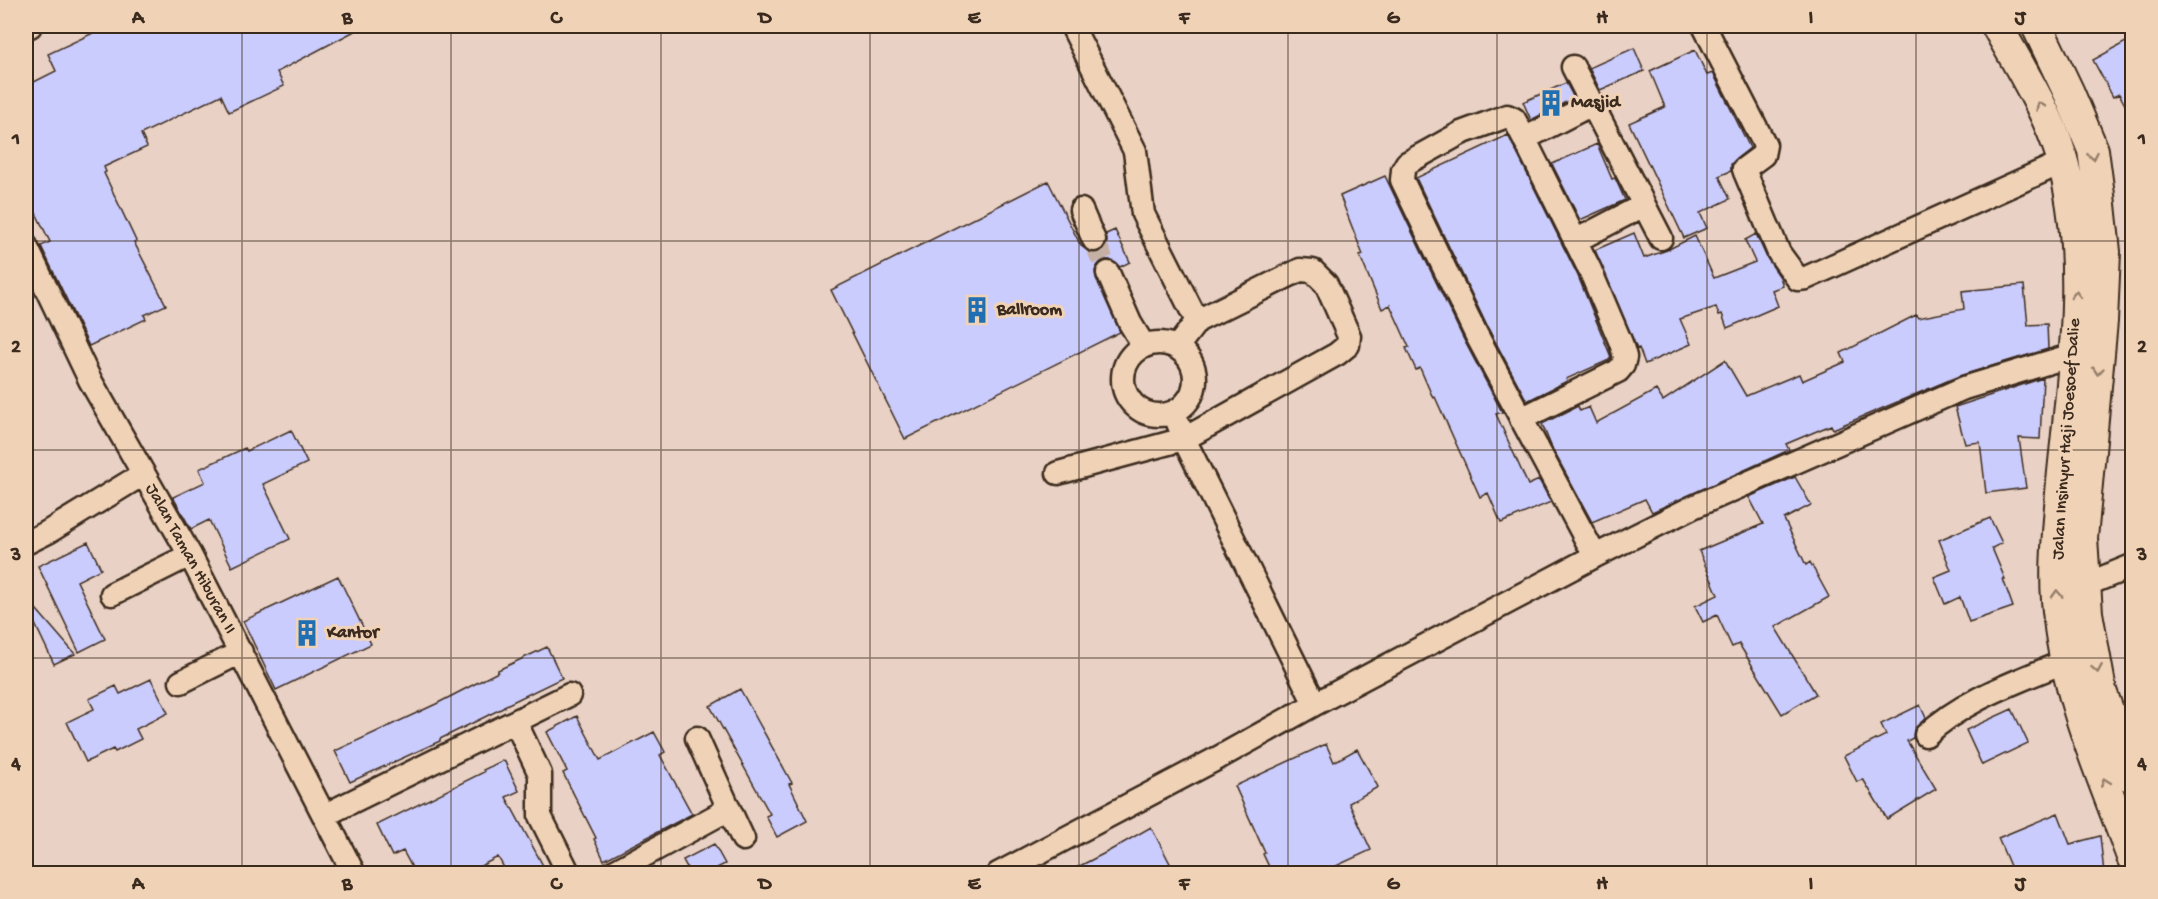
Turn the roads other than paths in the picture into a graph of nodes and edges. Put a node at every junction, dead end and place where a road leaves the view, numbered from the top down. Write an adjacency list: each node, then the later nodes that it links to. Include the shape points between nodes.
1 (30, 26): 6 (street)
2 (1072, 26): 18 (street, via 1135,151 1143,214)
3 (1704, 26): 10 (street, via 1765,145 1760,158 1744,169 1779,253 1798,279)
4 (1997, 26): 10 (main road, Jalan Insinyur Haji Joesoef Dalie, one-way to 4, via 2037,99)
5 (2037, 26): 31 (main road, Jalan Insinyur Haji Joesoef Dalie, one-way to 31, via 2093,150 2104,241 2102,321 2082,538)
6 (26, 28)
7 (1573, 67): 8 (street)
8 (1592, 104): 9 (street); 11 (street)
9 (1524, 139): 15 (street); 23 (street, via 1514,119 1507,116 1461,134 1407,163 1401,175 1436,253)
10 (2063, 162): 21 (main road, Jalan Insinyur Haji Joesoef Dalie, one-way to 10, via 2076,247 2073,205)
11 (1644, 205): 13 (street); 15 (street)
12 (1081, 210): 14 (street)
13 (1660, 238)
14 (1094, 240)
15 (1575, 241): 23 (street, via 1621,343 1623,365 1607,377)
16 (26, 246): 26 (street, Jalan Taman Hiburan II, via 77,353)
17 (1108, 273): 19 (street)
18 (1197, 321): 20 (street); 24 (street, via 1300,270 1313,271 1326,284 1349,336 1348,345 1336,354)
19 (1144, 346): 20 (street, via 1166,343); 22 (street, via 1134,352 1123,371 1126,394 1141,410 1152,414)
20 (1177, 347): 22 (street, via 1186,354 1195,374 1190,396)
21 (2073, 355): 29 (street, via 1964,388 1703,502); 34 (main road, Jalan Insinyur Haji Joesoef Dalie, one-way to 21, via 2056,586)
22 (1174, 412): 24 (street)
23 (1521, 419): 29 (street)
24 (1184, 439): 25 (street); 37 (street)
25 (1058, 473)
26 (143, 474): 27 (street); 28 (street, Jalan Taman Hiburan II)
27 (26, 543)
28 (190, 555): 32 (street); 33 (street, Jalan Taman Hiburan II)
29 (1595, 556): 37 (street)
30 (2133, 566): 31 (street)
31 (2085, 585): 41 (main road, Jalan Insinyur Haji Joesoef Dalie, one-way to 41, via 2101,691)
32 (112, 594)
33 (241, 652): 35 (street); 43 (street, Jalan Taman Hiburan II)
34 (2066, 661): 39 (street, via 1979,698); 45 (main road, Jalan Insinyur Haji Joesoef Dalie, one-way to 34, via 2088,735)
35 (181, 682)
36 (569, 695): 38 (street)
37 (1315, 704): 49 (street)
38 (516, 723): 43 (street); 47 (street, via 540,774 540,816)
39 (1926, 735)
40 (697, 738): 42 (street)
41 (2133, 777)
42 (729, 808): 44 (street); 48 (street)
43 (325, 815): 46 (street, Jalan Taman Hiburan II)
44 (742, 839)
45 (2133, 856)
46 (354, 873)
47 (569, 873)
48 (610, 873)
49 (998, 873)

